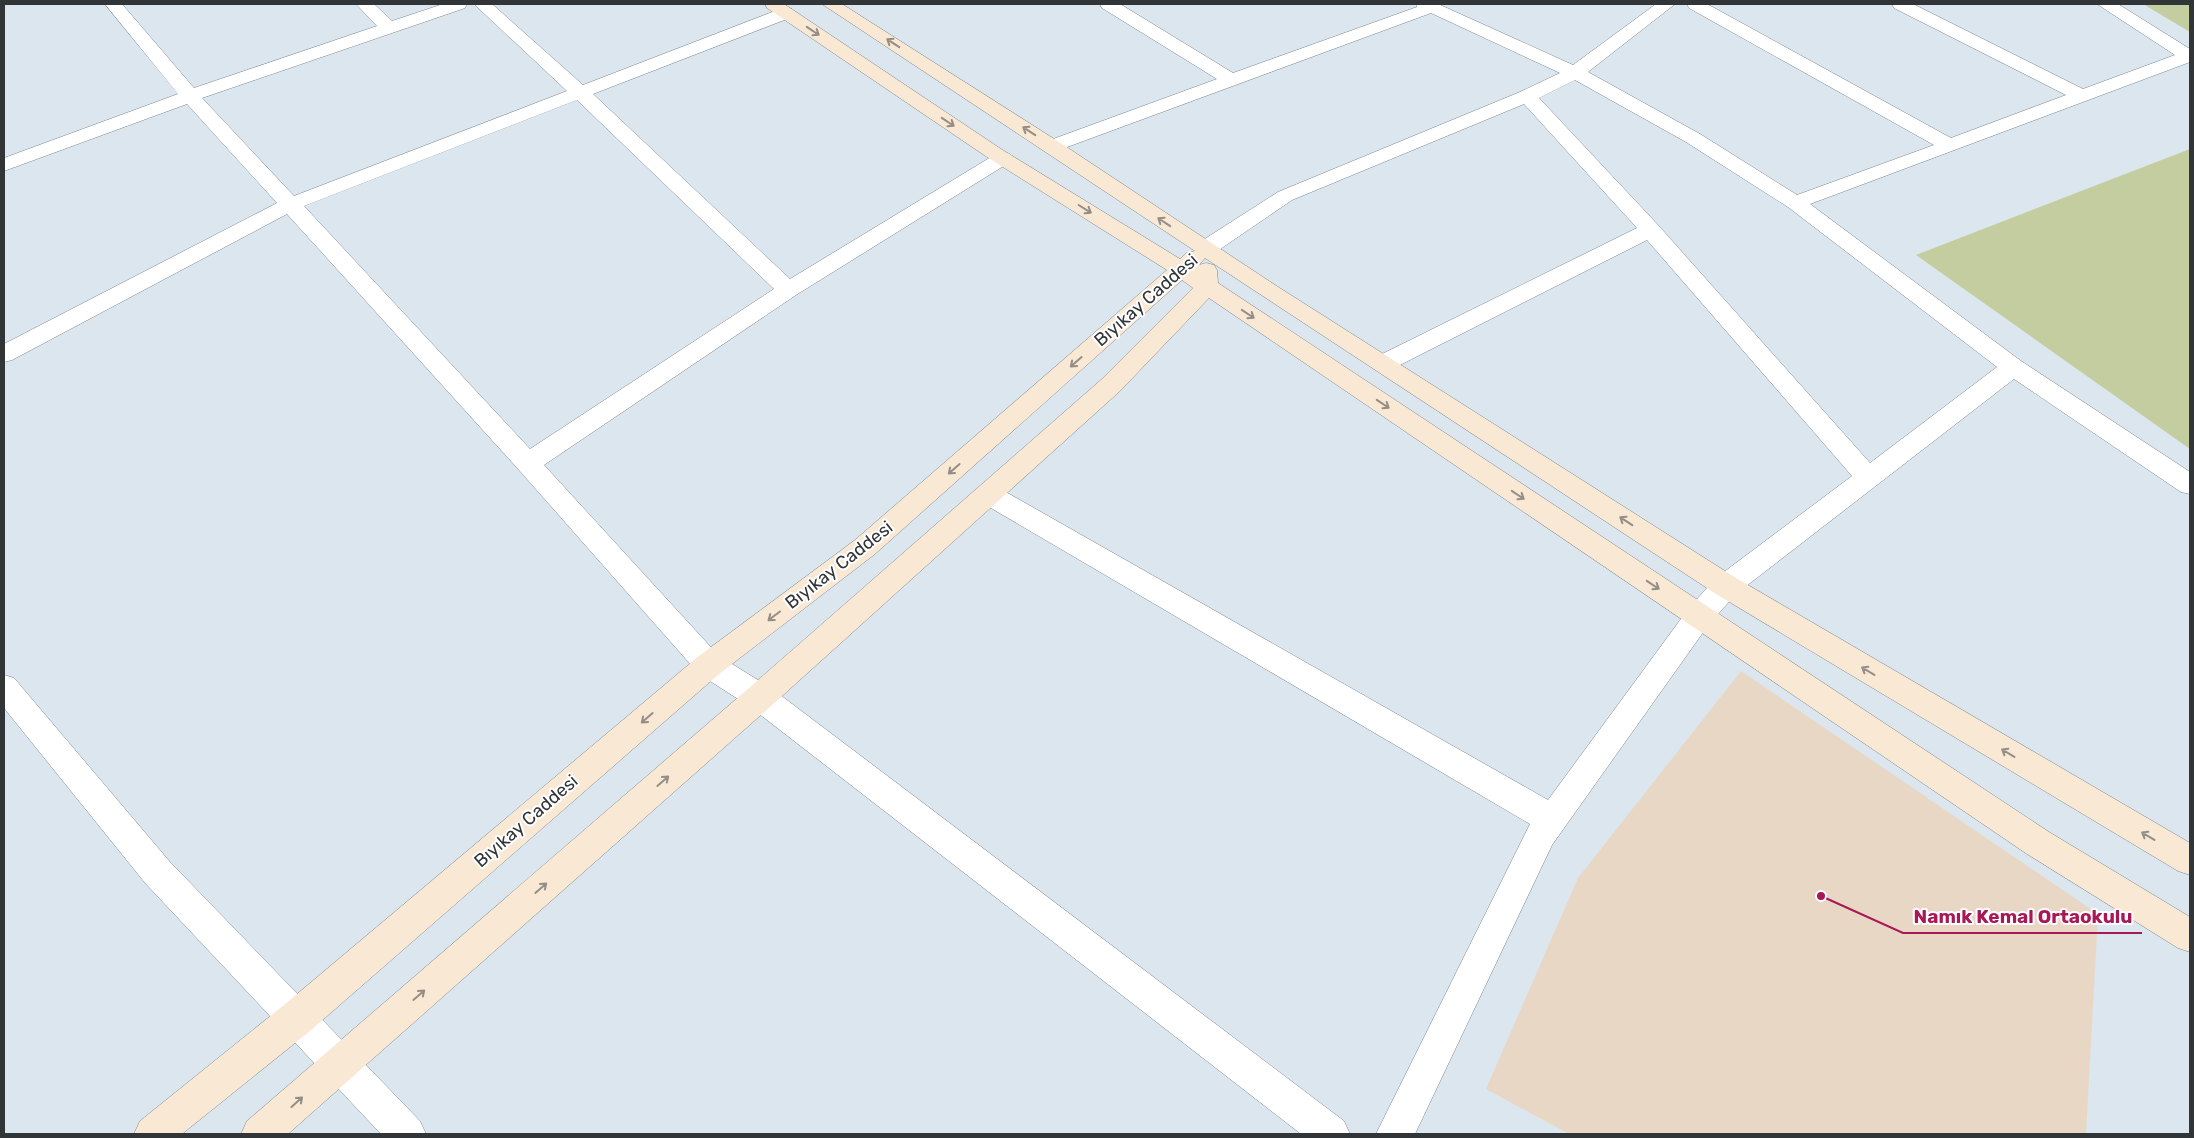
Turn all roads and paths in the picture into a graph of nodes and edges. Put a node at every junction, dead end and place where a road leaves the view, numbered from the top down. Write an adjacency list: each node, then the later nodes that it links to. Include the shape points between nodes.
1 (113, 4): 18 (street)
2 (364, 4): 13 (street)
3 (459, 4): 13 (street)
4 (482, 4): 17 (street)
5 (831, 4): 22 (street, one-way to 5)
6 (1108, 4): 16 (street)
7 (1667, 4): 15 (street)
8 (1695, 4): 21 (street)
9 (1900, 4): 20 (street)
10 (2106, 4): 14 (street)
11 (1428, 6): 15 (street); 16 (street)
12 (779, 8): 17 (street); 23 (street, one-way to 23)
13 (389, 28): 18 (street)
14 (2190, 57): 20 (street)
15 (1575, 73): 19 (street); 25 (street, via 1694,138)
16 (1231, 80): 22 (street)
17 (581, 93): 26 (street); 31 (street)
18 (190, 96): 24 (street); 26 (street)
19 (1527, 96): 27 (street); 28 (street, via 1285,196)
20 (2082, 96): 21 (street)
21 (1949, 145): 25 (street)
22 (1052, 146): 28 (street, one-way to 22)
23 (1003, 158): 29 (street, one-way to 29); 31 (street)
24 (4, 165)
25 (1795, 203): 34 (street)
26 (291, 204): 32 (street); 35 (street)
27 (1650, 230): 33 (street); 36 (street)
28 (1205, 249): 29 (street, Bıyıkay Caddesi); 30 (street, Bıyıkay Caddesi); 33 (street)
29 (1181, 269): 30 (street); 41 (street, Bıyıkay Caddesi, one-way to 41, via 865,548)
30 (1207, 287): 38 (street, Bıyıkay Caddesi, via 1110,385); 40 (street, one-way to 40)
31 (788, 290): 35 (street)
32 (4, 354)
33 (1384, 364): 39 (street, one-way to 33)
34 (2013, 368): 36 (street); 37 (street)
35 (528, 463): 41 (street)
36 (1868, 478): 39 (street)
37 (2190, 485)
38 (988, 494): 43 (street, Bıyıkay Caddesi); 44 (street)
39 (1726, 586): 40 (street); 45 (street, one-way to 39)
40 (1699, 616): 44 (street); 46 (street, via 2038,843)
41 (709, 665): 43 (street); 47 (street, Bıyıkay Caddesi, one-way to 47)
42 (4, 687): 47 (street, via 158,873)
43 (760, 697): 48 (street, Bıyıkay Caddesi, one-way to 43); 52 (street)
44 (1552, 820): 53 (street, via 1541,836)
45 (2190, 860)
46 (2190, 936)
47 (297, 1018): 48 (street); 49 (street, Bıyıkay Caddesi)
48 (340, 1064): 50 (street, Bıyıkay Caddesi, one-way to 48); 51 (street)
49 (153, 1134)
50 (260, 1134)
51 (407, 1134)
52 (1331, 1134)
53 (1395, 1134)

